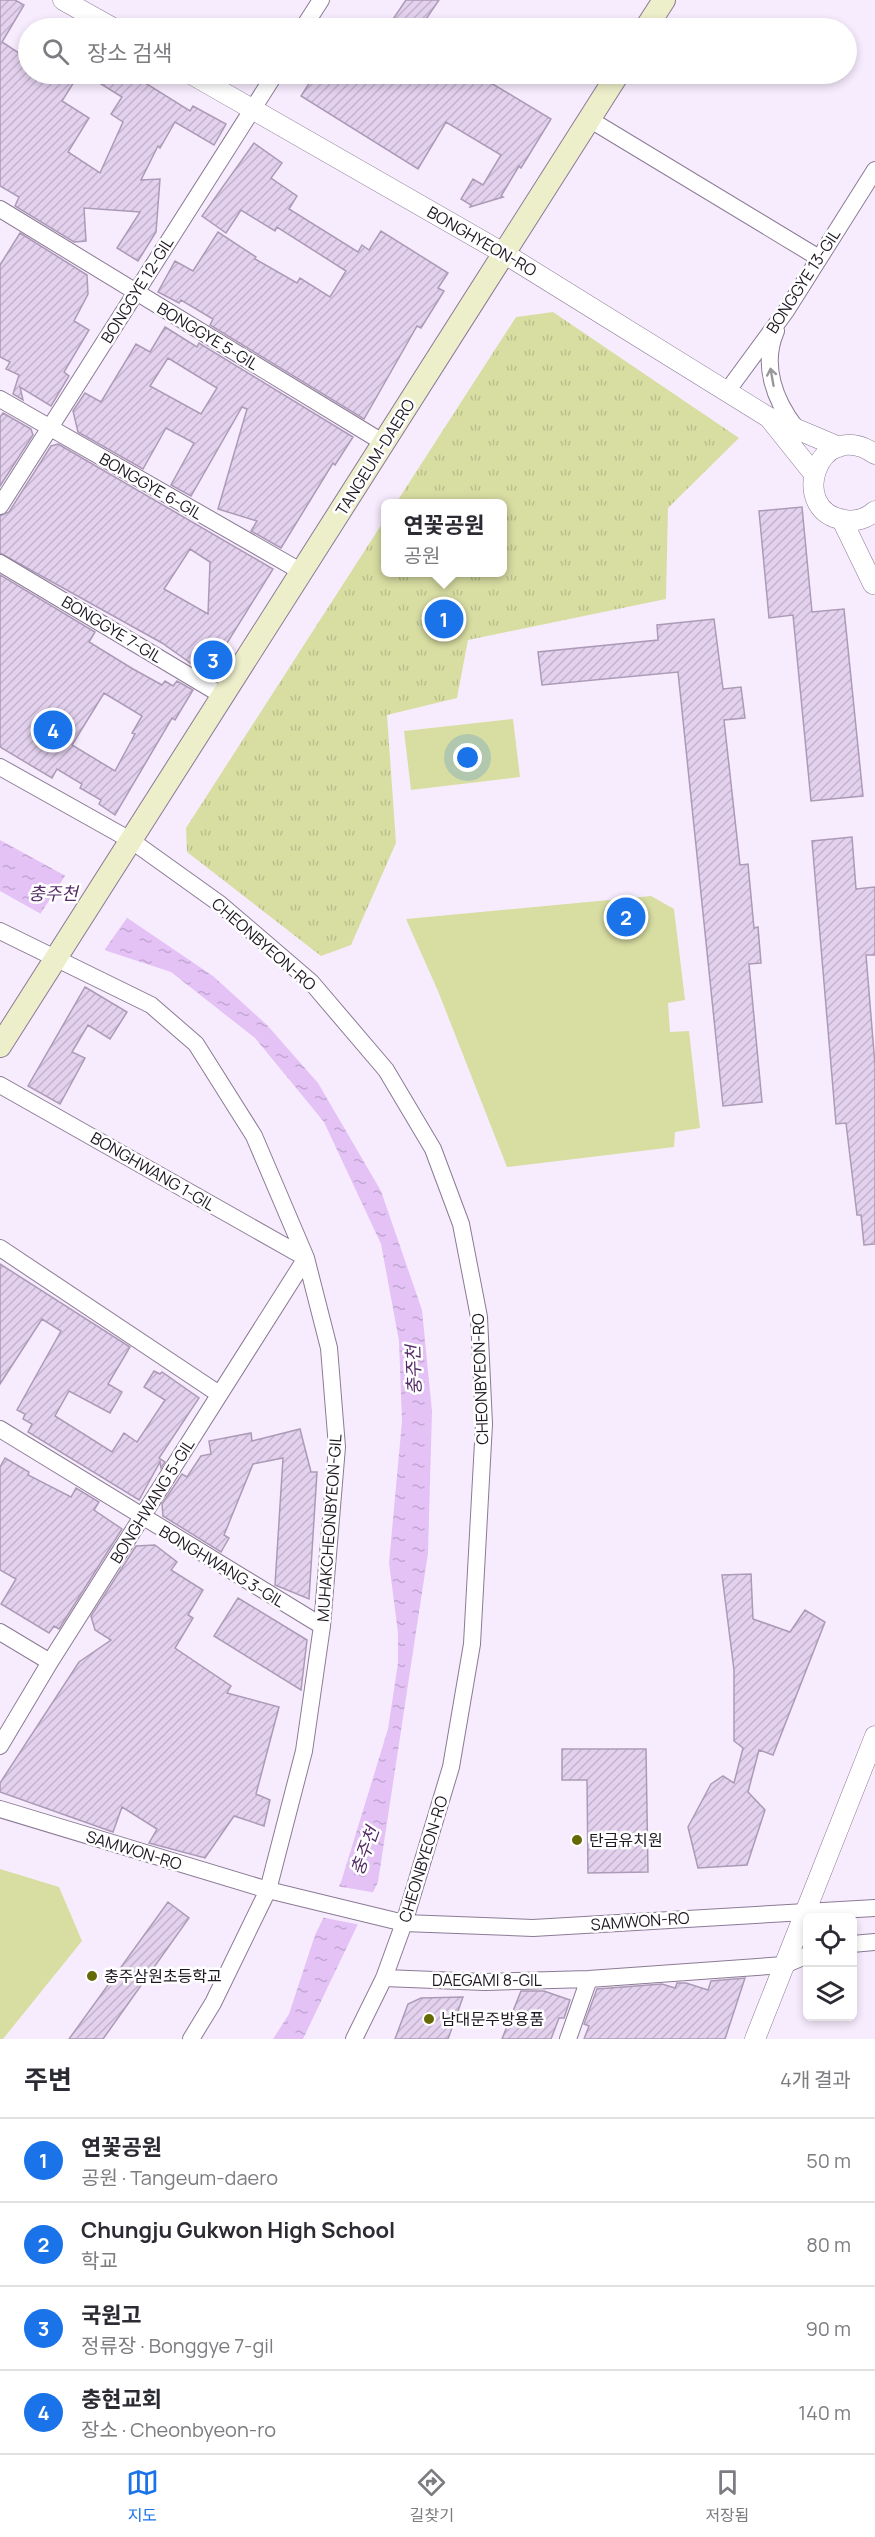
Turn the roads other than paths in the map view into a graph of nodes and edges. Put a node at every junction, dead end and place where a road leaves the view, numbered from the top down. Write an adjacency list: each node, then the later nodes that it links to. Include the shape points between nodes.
1 (63, 0): 4 (street)
2 (321, 0): 5 (street)
3 (664, 0): 6 (main road)
4 (94, 18)
5 (309, 18)
6 (652, 18)
7 (208, 84): 10 (street, BONGHYEON-RO)
8 (268, 84): 10 (street, BONGGYE 12-GIL)
9 (612, 84): 11 (main road, TANGEUM-DAERO)
10 (252, 109): 14 (street, BONGHYEON-RO); 16 (street, BONGGYE 12-GIL)
11 (589, 119): 14 (main road, TANGEUM-DAERO); 15 (street)
12 (875, 170): 15 (street, BONGGYE 13-GIL)
13 (0, 209): 16 (street, BONGGYE 5-GIL)
14 (505, 254): 18 (street, BONGHYEON-RO); 23 (main road, TANGEUM-DAERO)
15 (819, 258): 17 (street, BONGGYE 13-GIL)
16 (136, 292): 21 (street, BONGGYE 12-GIL); 23 (street, BONGGYE 5-GIL)
17 (786, 311): 18 (street, BONGGYE 13-GIL); 22 (street, one-way to 17, via 775,394 770,365 771,343)
18 (728, 390): 20 (street, BONGHYEON-RO)
19 (0, 399): 21 (street, BONGGYE 6-GIL)
20 (768, 417): 22 (street, BONGHYEON-RO); 26 (street, BONGHYEON-RO)
21 (50, 428): 27 (street, BONGGYE 12-GIL); 32 (street, BONGGYE 6-GIL)
22 (796, 429): 24 (street, BONGHYEON-RO)
23 (384, 443): 32 (main road, TANGEUM-DAERO)
24 (839, 447): 25 (street, BONGHYEON-RO, via 851,445); 26 (street, via 828,452)
25 (875, 454)
26 (814, 474): 29 (street, via 815,497 821,507)
27 (0, 506)
28 (875, 511): 29 (street, via 862,519)
29 (842, 520): 33 (street)
30 (875, 561): 33 (street)
31 (0, 563): 34 (street, BONGGYE 7-GIL)
32 (302, 573): 34 (main road, TANGEUM-DAERO)
33 (874, 588)
34 (223, 696): 36 (main road, TANGEUM-DAERO)
35 (0, 767): 36 (street, CHEONBYEON-RO)
36 (132, 841): 38 (main road, TANGEUM-DAERO); 55 (street, CHEONBYEON-RO, via 220,904 310,982 386,1070 433,1149 461,1224 479,1317 484,1424 472,1644 451,1767)
37 (0, 931): 38 (street, MUHAKCHEONBYEON-GIL)
38 (57, 958): 39 (main road); 42 (street, MUHAKCHEONBYEON-GIL, via 151,1005 196,1044 254,1136)
39 (0, 1046)
40 (0, 1085): 42 (street, BONGHWANG 1-GIL)
41 (0, 1248): 43 (street)
42 (306, 1258): 43 (street, BONGHWANG 5-GIL); 46 (street, MUHAKCHEONBYEON-GIL, via 329,1348 337,1448)
43 (219, 1394): 45 (street, BONGHWANG 5-GIL)
44 (0, 1430): 45 (street, BONGHWANG 3-GIL)
45 (142, 1518): 46 (street, BONGHWANG 3-GIL); 48 (street, BONGHWANG 5-GIL)
46 (322, 1626): 52 (street, MUHAKCHEONBYEON-GIL, via 304,1751)
47 (0, 1632): 48 (street)
48 (50, 1662): 50 (street, BONGHWANG 5-GIL)
49 (875, 1736): 54 (street)
50 (0, 1746)
51 (0, 1809): 52 (street, SAMWON-RO)
52 (268, 1890): 55 (street, SAMWON-RO); 62 (street, MUHAKCHEONBYEON-GIL, via 213,2003)
53 (875, 1908): 54 (street, SAMWON-RO)
54 (808, 1911): 55 (street, SAMWON-RO, via 533,1928); 59 (street)
55 (404, 1923): 60 (street, CHEONBYEON-RO)
56 (875, 1942): 57 (street)
57 (857, 1944)
58 (803, 1957): 59 (street)
59 (784, 1965): 61 (street, DAEGAMI 8-GIL); 65 (street)
60 (384, 1978): 61 (street, DAEGAMI 8-GIL, via 485,1982); 63 (street, CHEONBYEON-RO)
61 (589, 1979): 64 (street)
62 (191, 2039)
63 (354, 2039)
64 (568, 2039)
65 (755, 2039)

